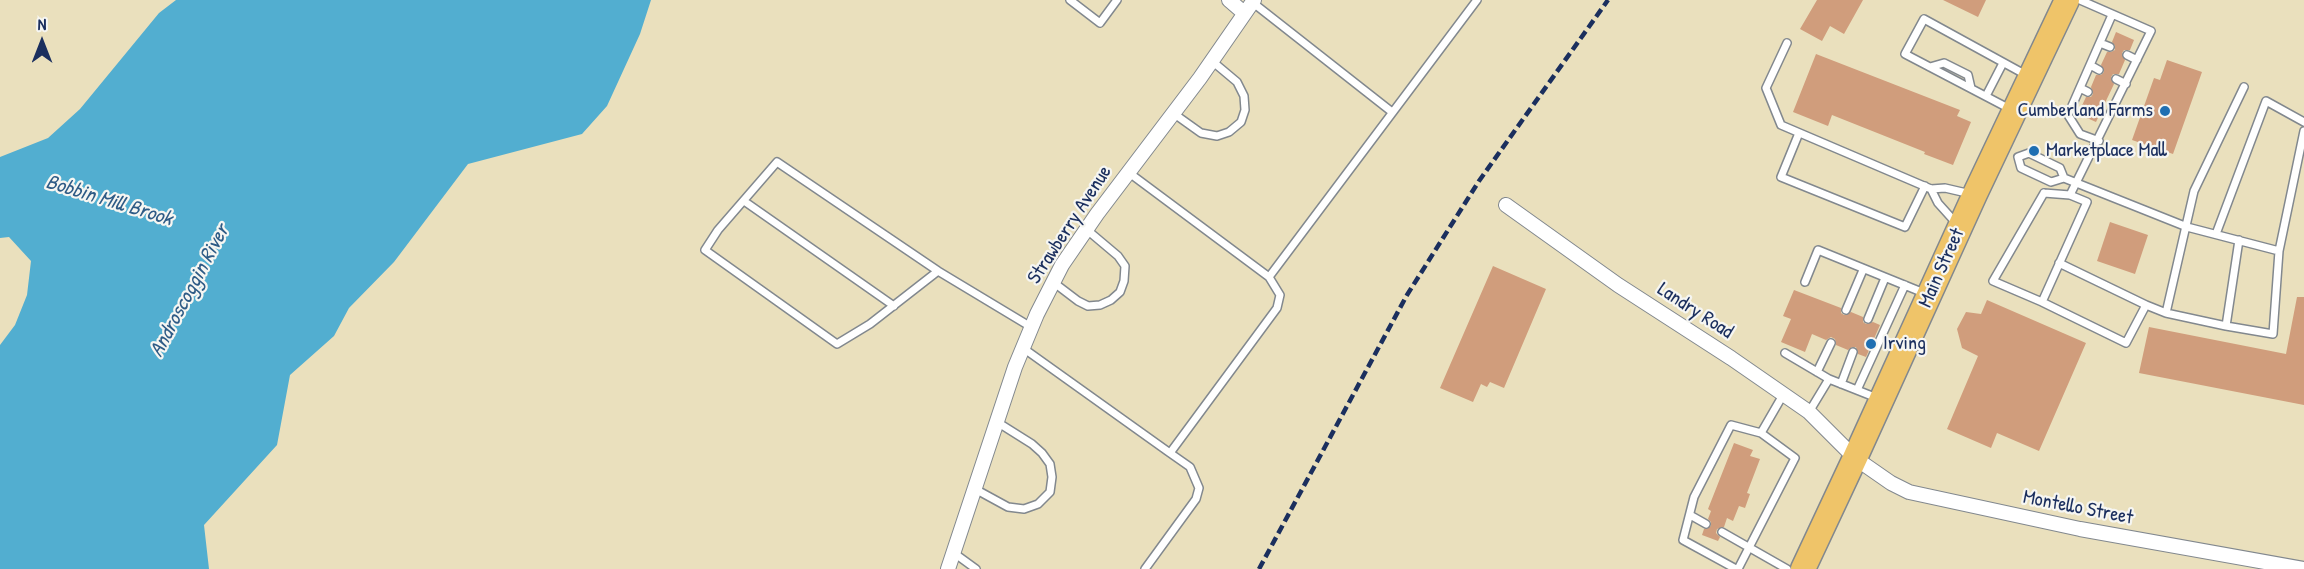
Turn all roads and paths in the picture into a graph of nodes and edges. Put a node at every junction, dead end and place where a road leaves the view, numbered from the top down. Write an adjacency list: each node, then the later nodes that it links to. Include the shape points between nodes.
1 (1070, 0): 2 (lane, via 1100,22)
2 (1117, 0)
3 (1229, 0): 7 (street)
4 (1477, 0): 28 (lane)
5 (2067, 0): 18 (highway, Main Street)
6 (2080, 0): 8 (lane)
7 (1250, 5): 14 (street, Strawberry Avenue); 28 (lane)
8 (2112, 15): 10 (lane); 13 (lane, via 2151,31)
9 (1787, 43): 32 (lane, via 1766,88 1781,124)
10 (2100, 43): 11 (lane); 16 (lane)
11 (2110, 46)
12 (2127, 55): 13 (lane)
13 (2137, 60): 20 (lane)
14 (1212, 61): 29 (street, Strawberry Avenue); 29 (lane, via 1237,82 1244,96 1241,122 1217,136 1200,133)
15 (2003, 63): 18 (lane); 24 (lane); 24 (lane, via 1924,19 1905,54)
16 (2090, 65): 17 (lane); 21 (lane)
17 (2099, 70)
18 (2031, 78): 27 (highway, Main Street)
19 (2116, 79): 20 (lane)
20 (2126, 84): 26 (lane)
21 (2080, 87): 23 (lane); 33 (lane, via 2068,115 2080,134)
22 (2244, 87): 43 (lane, via 2194,191)
23 (2088, 92)
24 (1986, 96): 27 (lane)
25 (2106, 101): 26 (lane)
26 (2115, 106): 33 (lane)
27 (2015, 111): 34 (highway, Main Street)
28 (1392, 112): 52 (lane)
29 (1173, 113): 35 (street, Strawberry Avenue)
30 (2304, 123): 46 (lane, via 2266,100)
31 (2304, 131): 48 (lane)
32 (1799, 133): 38 (lane); 38 (lane, via 1781,177 1905,227)
33 (2099, 141): 37 (lane)
34 (2008, 153): 36 (lane, via 2029,153 2060,168); 36 (lane, via 2021,168 2051,182); 39 (highway, Main Street)
35 (1128, 172): 45 (street, Strawberry Avenue); 52 (lane)
36 (2064, 178): 37 (lane)
37 (2077, 182): 40 (lane); 43 (lane)
38 (1928, 188): 39 (lane); 44 (lane)
39 (1975, 194): 44 (highway, Main Street)
40 (2070, 195): 49 (lane, via 2087,202); 58 (lane, via 2044,193 1993,280)
41 (744, 201): 51 (lane, via 777,162); 60 (lane); 60 (lane, via 705,250 837,344)
42 (1506, 205): 74 (street, Landry Road, via 1618,285)
43 (2187, 227): 46 (lane); 62 (lane)
44 (1960, 228): 57 (highway, Main Street)
45 (1086, 229): 54 (street, Strawberry Avenue); 54 (lane, via 1125,266 1120,292 1100,305 1088,306)
46 (2216, 234): 47 (lane)
47 (2239, 240): 48 (lane); 64 (lane)
48 (2279, 250): 64 (lane, via 2273,334)
49 (2059, 263): 58 (lane); 59 (lane)
50 (1863, 270): 53 (lane); 55 (lane, via 1818,250); 61 (lane)
51 (938, 272): 60 (lane); 65 (lane)
52 (1269, 277): 79 (lane, via 1280,296 1277,309)
53 (1885, 278): 56 (lane); 63 (lane)
54 (1053, 282): 65 (street, Strawberry Avenue)
55 (1805, 282)
56 (1905, 285): 57 (lane); 73 (lane)
57 (1929, 295): 75 (highway, Main Street)
58 (2042, 302): 59 (lane, via 2126,343)
59 (2146, 305): 62 (lane)
60 (894, 306)
61 (1846, 310)
62 (2166, 313): 64 (lane)
63 (1868, 320)
64 (2226, 326)
65 (1031, 327): 67 (street, Strawberry Avenue)
66 (1831, 343): 70 (lane)
67 (1023, 348): 77 (street, Strawberry Avenue); 79 (lane)
68 (1853, 352): 72 (lane)
69 (1785, 353): 70 (lane)
70 (1817, 372): 71 (lane)
71 (1829, 379): 72 (lane); 76 (lane)
72 (1842, 384): 73 (lane)
73 (1857, 390): 75 (lane)
74 (1784, 394): 76 (street, Landry Road); 78 (lane)
75 (1882, 400): 80 (highway, Main Street)
76 (1809, 412): 80 (street, Landry Road)
77 (997, 422): 81 (street, Strawberry Avenue); 81 (lane, via 1042,453 1050,464 1050,492 1038,504 1024,508 1008,507)
78 (1761, 433): 82 (lane, via 1731,425 1694,497); 85 (lane, via 1795,458)
79 (1170, 453): 89 (lane, via 1190,467 1199,488 1196,500)
80 (1855, 458): 92 (highway, Main Street); 93 (street, Montello Street, via 1891,483 1935,499)
81 (975, 489): 86 (street, Strawberry Avenue)
82 (1690, 515): 83 (lane); 90 (lane, via 1683,540)
83 (1706, 524)
84 (1722, 532): 85 (lane)
85 (1748, 547): 90 (lane); 91 (lane)
86 (954, 553): 87 (street, Strawberry Avenue); 88 (lane)
87 (948, 569)
88 (976, 569)
89 (1144, 569)
90 (1737, 569)
91 (1787, 569)
92 (1803, 569)
93 (2304, 569)

